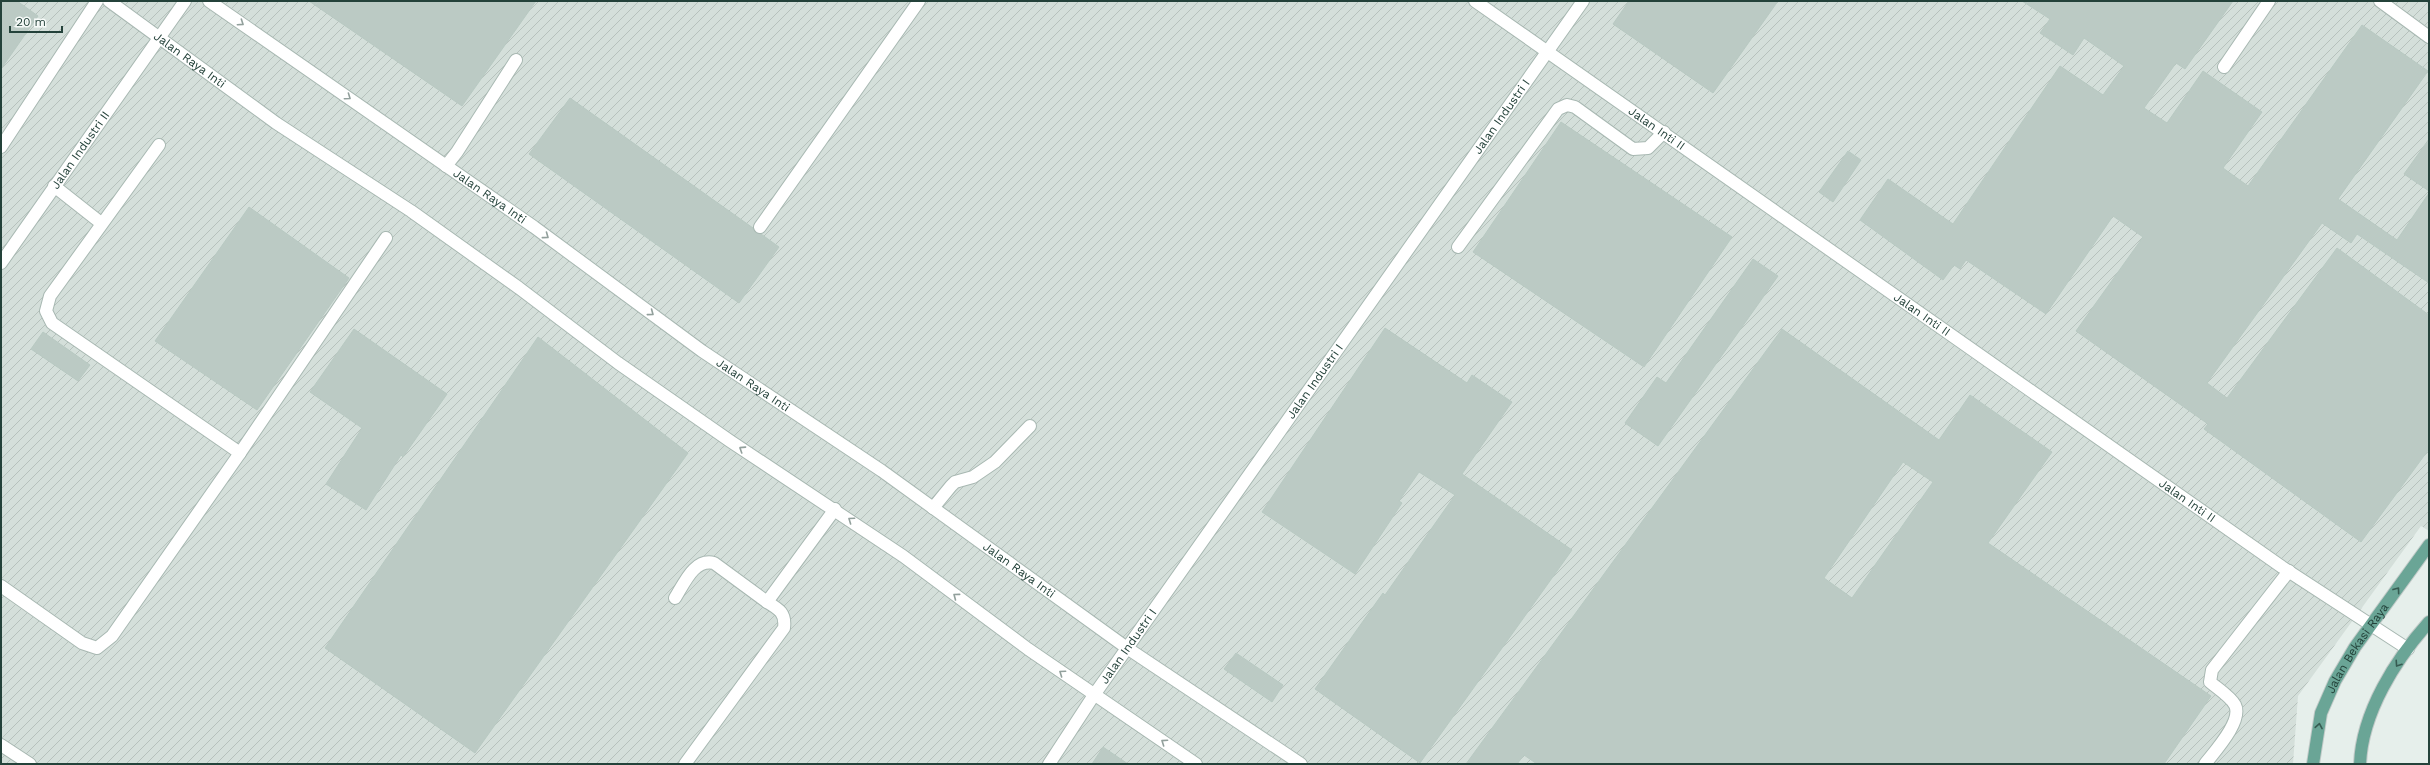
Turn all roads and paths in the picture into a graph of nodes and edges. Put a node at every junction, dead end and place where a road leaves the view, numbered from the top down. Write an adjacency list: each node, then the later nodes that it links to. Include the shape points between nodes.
1 (97, 1): 17 (street)
2 (109, 1): 11 (street, Jalan Raya Inti)
3 (185, 1): 11 (street, Jalan Industri II)
4 (209, 1): 18 (street, Jalan Raya Inti, one-way to 18)
5 (918, 1): 21 (street)
6 (1475, 1): 12 (street, Jalan Inti II)
7 (1583, 1): 12 (street, Jalan Industri I)
8 (2269, 1): 14 (street)
9 (2380, 1): 10 (street)
10 (2429, 36)
11 (158, 37): 19 (street, Jalan Industri II); 28 (street, Jalan Raya Inti, one-way to 11, via 724,437 618,363 411,211 276,123)
12 (1548, 52): 15 (street, Jalan Inti II); 36 (street, Jalan Industri I)
13 (516, 60): 18 (street)
14 (2224, 67)
15 (1664, 132): 23 (street, via 1648,148 1632,149 1575,107 1567,105 1558,109); 30 (street, Jalan Inti II)
16 (159, 145): 20 (street)
17 (1, 147)
18 (446, 166): 27 (street, Jalan Raya Inti, one-way to 27, via 534,227 702,351 829,434)
19 (54, 186): 20 (street); 24 (street, Jalan Industri II)
20 (101, 223): 26 (street, via 47,303 46,311 52,324)
21 (760, 227)
22 (386, 238): 26 (street)
23 (1458, 247)
24 (1, 263)
25 (1030, 426): 27 (street, via 995,462 974,477 955,482)
26 (240, 453): 31 (street, via 112,636 97,648 82,643)
27 (933, 508): 36 (street, Jalan Raya Inti)
28 (835, 509): 33 (street); 38 (street, Jalan Raya Inti, one-way to 28)
29 (2429, 545): 35 (main road, Jalan Bekasi Raya, one-way to 29)
30 (2288, 571): 35 (street, Jalan Inti II); 45 (street, via 2212,670 2210,682 2235,705 2237,715 2232,728)
31 (1, 586)
32 (675, 598): 33 (street, via 698,564 706,561 714,563)
33 (767, 602): 41 (street, via 781,610 785,619 784,628)
34 (2429, 622): 37 (main road)
35 (2370, 626): 37 (street, Jalan Inti II); 46 (main road, Jalan Bekasi Raya, one-way to 35, via 2321,713 2354,647)
36 (1127, 648): 38 (street, Jalan Industri I); 44 (street, Jalan Raya Inti)
37 (2408, 649): 47 (main road, one-way to 47, via 2391,675 2367,723)
38 (1094, 695): 42 (street, Jalan Industri I); 43 (street, Jalan Raya Inti, one-way to 38)
39 (1, 745): 40 (street)
40 (30, 764)
41 (685, 764)
42 (1049, 764)
43 (1196, 764)
44 (1301, 764)
45 (2205, 764)
46 (2313, 764)
47 (2360, 764)

